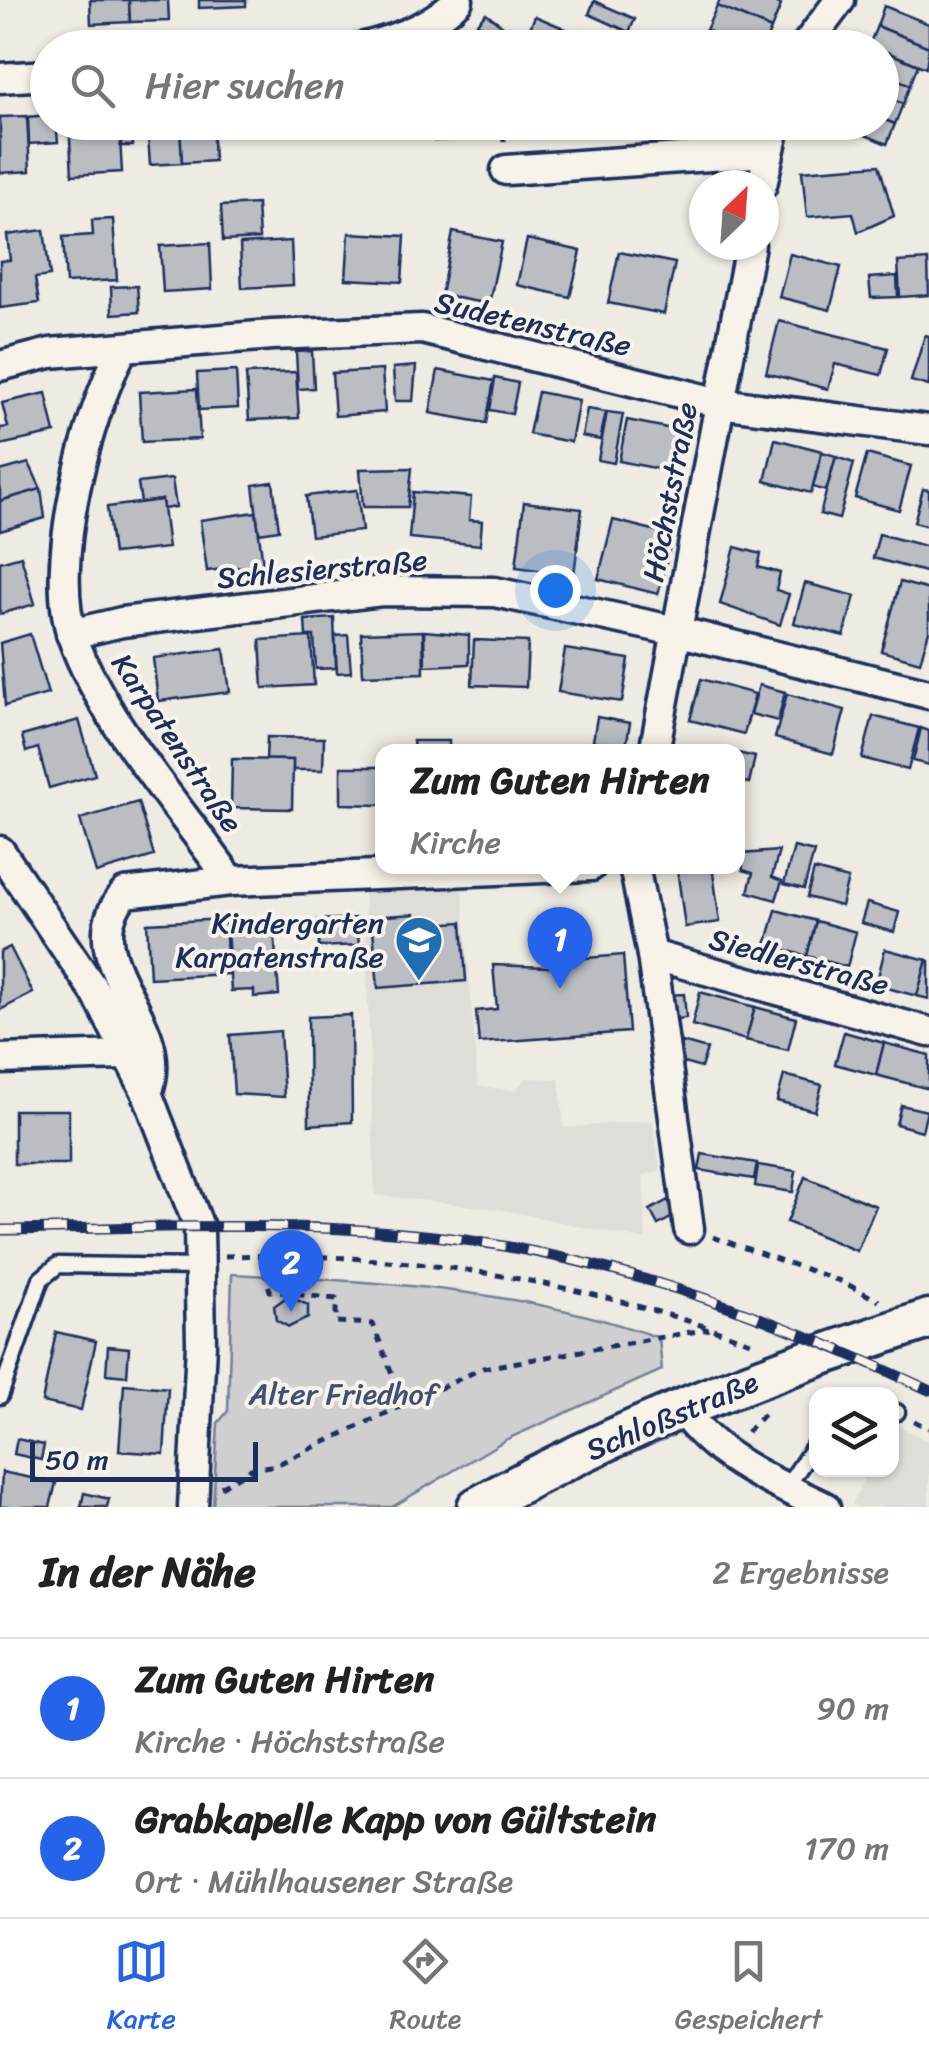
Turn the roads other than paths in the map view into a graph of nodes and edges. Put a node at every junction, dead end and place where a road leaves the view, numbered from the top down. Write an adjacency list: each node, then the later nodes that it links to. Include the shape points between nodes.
1 (458, 0): 3 (street)
2 (840, 0): 4 (street)
3 (411, 30)
4 (818, 30)
5 (30, 76): 6 (street)
6 (0, 78)
7 (771, 140): 8 (street)
8 (768, 152): 9 (street); 10 (street)
9 (506, 170)
10 (765, 170)
11 (747, 260): 14 (street, Höchststraße)
12 (122, 350): 13 (street, Sudetenstraße, via 50,353); 14 (street, Sudetenstraße, via 422,330); 17 (street, Karpatenstraße, via 99,392 74,500 65,592)
13 (0, 366)
14 (720, 403): 15 (street, Sudetenstraße); 16 (street, Höchststraße)
15 (929, 430)
16 (676, 631): 17 (street, Schlesierstraße, via 495,592 382,591); 18 (street, Schlesierstraße); 19 (street, Höchststraße)
17 (71, 634): 23 (street, Karpatenstraße, via 92,684)
18 (929, 694)
19 (655, 744)
20 (0, 851): 26 (street, via 98,996)
21 (399, 874): 23 (street, Karpatenstraße)
22 (636, 874): 24 (street)
23 (231, 881): 28 (street, Karpatenstraße, via 125,893 108,912 104,936 150,1046 154,1076)
24 (652, 955): 25 (street, Siedlerstraße); 29 (street)
25 (929, 1032)
26 (124, 1055): 27 (street); 28 (street)
27 (0, 1059)
28 (147, 1093): 30 (street, via 199,1227)
29 (689, 1229)
30 (202, 1262): 32 (lane, via 58,1265 41,1280); 36 (street)
31 (913, 1324): 33 (street, Schloßstraße)
32 (0, 1396)
33 (682, 1410): 35 (street, via 725,1456); 37 (street, Schloßstraße)
34 (809, 1454): 35 (lane)
35 (786, 1488): 38 (street)
36 (194, 1505)
37 (478, 1507)
38 (825, 1507)

